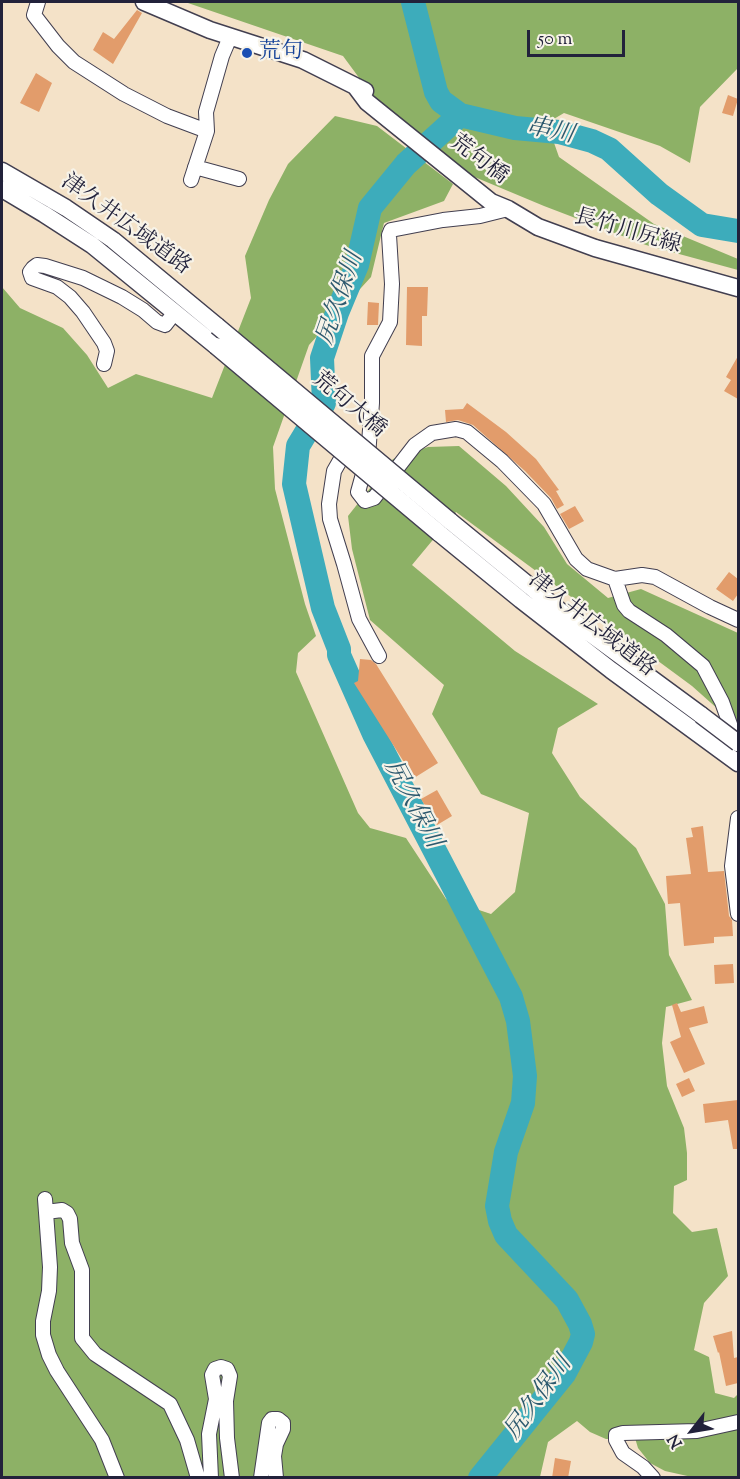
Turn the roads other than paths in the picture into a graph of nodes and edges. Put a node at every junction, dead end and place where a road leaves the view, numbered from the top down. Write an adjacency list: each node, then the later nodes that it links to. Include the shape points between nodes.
1 (38, 2): 4 (street, via 34,15 74,62 124,94)
2 (144, 2): 3 (main road)
3 (230, 37): 4 (street, via 206,112); 8 (main road, 荒句橋, via 303,60 375,95)
4 (207, 131): 6 (street, via 193,173)
5 (2, 171): 11 (main road, 津久井広域道路, via 113,240)
6 (239, 179)
7 (2, 189): 10 (main road, 津久井広域道路, via 92,245)
8 (508, 209): 9 (main road, 長竹川尻線, via 561,237); 14 (street, via 391,230 390,322 372,356)
9 (738, 288)
10 (175, 312): 12 (main road, 津久井広域道路); 13 (street, via 165,324 157,322 122,297 83,278 37,265 30,272 32,278 57,287 70,297 104,343)
11 (217, 326): 15 (main road, 荒句大橋, bridge)
12 (216, 346): 15 (main road, 荒句大橋, bridge)
13 (104, 364)
14 (370, 433): 16 (street, via 368,456 357,489 362,499 374,498 423,438 446,430 467,432 502,460 544,504 576,559); 18 (street, via 342,457 334,471 329,504 359,619)
15 (444, 527): 19 (main road, 津久井広域道路, bridge); 21 (main road, 津久井広域道路, via 566,635)
16 (615, 579): 17 (street, via 655,576); 20 (street, via 629,611 666,635 702,666 722,702)
17 (738, 620)
18 (379, 656)
19 (738, 743)
20 (738, 749)
21 (738, 763)
22 (738, 818): 23 (street, via 732,866)
23 (738, 914)
24 (738, 1422): 31 (street, via 698,1431 616,1435 623,1453)
25 (117, 1478): 26 (street, via 102,1440 49,1355 43,1321 49,1291 49,1207 67,1213 82,1270 82,1338 88,1347 170,1404 188,1440)
26 (198, 1478)
27 (211, 1478): 28 (street, via 209,1450 216,1399 212,1375 221,1367 230,1376 226,1401)
28 (232, 1478)
29 (261, 1478): 30 (street, via 269,1423 278,1419 283,1429 274,1456)
30 (276, 1478)
31 (653, 1478)

